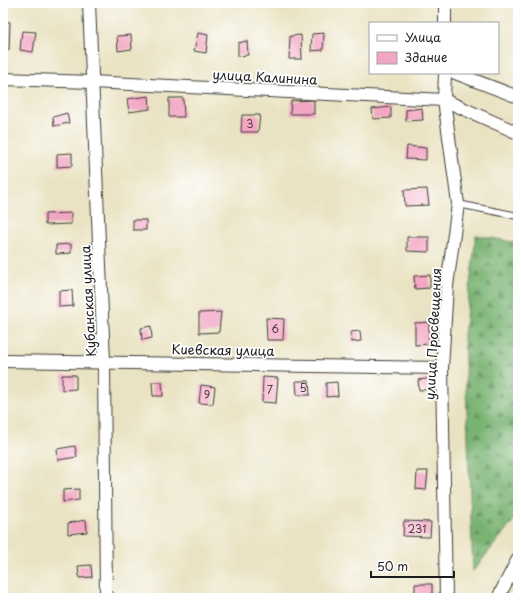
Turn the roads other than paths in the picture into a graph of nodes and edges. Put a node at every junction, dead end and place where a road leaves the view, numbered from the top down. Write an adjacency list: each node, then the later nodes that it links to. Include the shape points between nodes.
1 (89, 3): 7 (street, Кубанская улица)
2 (445, 3): 3 (street)
3 (445, 22)
4 (444, 74): 9 (street, улица Просвещения)
5 (458, 74): 8 (street)
6 (3, 79): 7 (street, улица Калинина)
7 (92, 82): 9 (street, улица Калинина); 14 (street, Кубанская улица)
8 (518, 97)
9 (444, 100): 10 (street, улица Калинина); 11 (street, улица Просвещения)
10 (518, 133)
11 (458, 204): 12 (lane); 15 (street, улица Просвещения, via 447,286)
12 (518, 216)
13 (3, 361): 14 (street, Киевская улица)
14 (104, 361): 15 (street, Киевская улица); 17 (street, Кубанская улица)
15 (442, 368): 18 (street, улица Просвещения)
16 (518, 559): 19 (street)
17 (106, 598)
18 (446, 598)
19 (498, 598)

